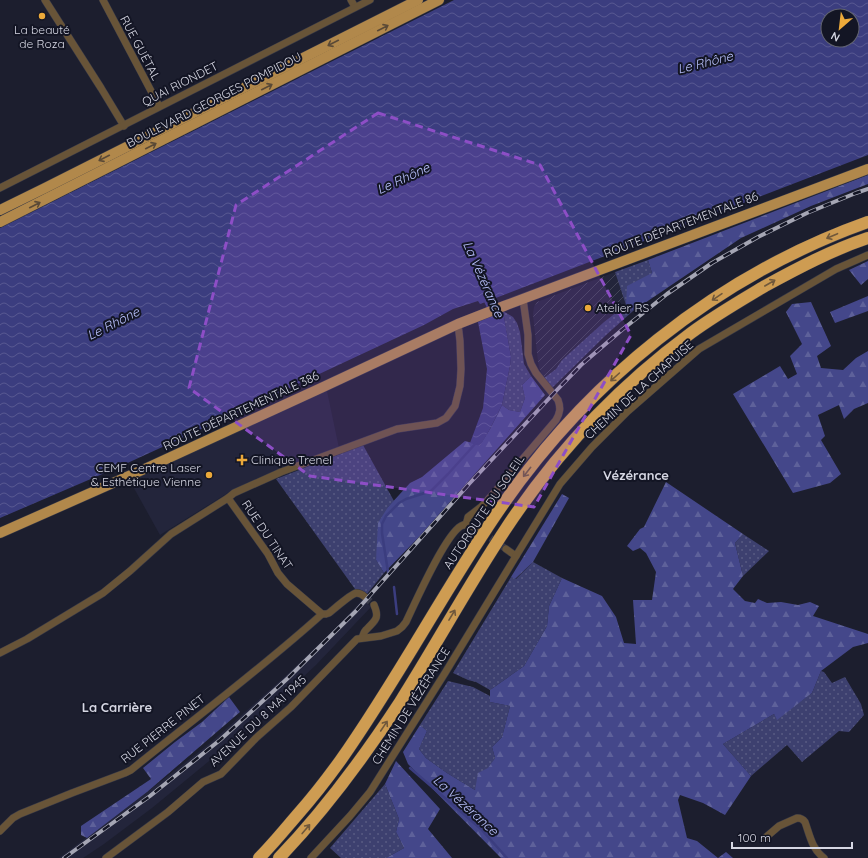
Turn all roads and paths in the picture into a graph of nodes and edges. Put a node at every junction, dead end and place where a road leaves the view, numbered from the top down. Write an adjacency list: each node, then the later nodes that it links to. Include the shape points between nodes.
1 (45, 0): 9 (street)
2 (103, 0): 8 (street, RUE GUÉTAL)
3 (351, 0): 7 (street)
4 (370, 0): 7 (street, QUAI RIONDET)
5 (418, 0): 12 (main road, BOULEVARD GEORGES POMPIDOU, one-way to 12)
6 (439, 0): 13 (main road, BOULEVARD GEORGES POMPIDOU, one-way to 6)
7 (355, 7): 8 (street, QUAI RIONDET)
8 (159, 106): 9 (street, QUAI RIONDET)
9 (124, 126): 11 (street, QUAI RIONDET)
10 (868, 169): 17 (main road, ROUTE DÉPARTEMENTALE 86)
11 (0, 188)
12 (0, 210)
13 (0, 222)
14 (868, 222): 34 (highway, AUTOROUTE DU SOLEIL, one-way to 34, via 774,263 682,320 629,363 566,425 519,481 494,517 339,763)
15 (868, 238): 35 (highway, one-way to 15, via 354,769 400,701 506,528 552,465 610,401 692,332 738,301 822,257)
16 (868, 255): 25 (street, CHEMIN DE LA CHAPUISE, via 836,269 699,349 628,411 592,447 560,484)
17 (523, 299): 18 (main road, ROUTE DÉPARTEMENTALE 86); 21 (street, via 530,364 558,400 560,410 556,420 481,507 468,517)
18 (470, 319): 19 (main road, ROUTE DÉPARTEMENTALE 386)
19 (458, 324): 20 (street, via 462,369 460,386 455,406 446,418 437,423 397,429 281,472); 23 (main road, ROUTE DÉPARTEMENTALE 386)
20 (228, 498): 28 (street, RUE DU TINAT, via 268,554 278,573); 30 (street, via 171,534 103,594)
21 (466, 525): 22 (street); 29 (street, via 460,526 446,545 402,627 397,631)
22 (476, 528)
23 (0, 533)
24 (506, 549): 25 (street)
25 (516, 556): 36 (street, CHEMIN DE VÉZÉRANCE, via 370,792)
26 (365, 597): 28 (street, via 356,593 329,613)
27 (374, 605): 29 (street, via 377,611 375,620)
28 (322, 614): 31 (street, RUE PIERRE PINET, via 234,689 131,770 20,814)
29 (362, 638): 33 (street, AVENUE DU 8 MAI 1945, via 353,642 291,707 221,774 202,782 168,812)
30 (0, 653)
31 (0, 832)
32 (765, 838): 37 (street, via 779,826 800,818 805,822 813,846)
33 (106, 858)
34 (259, 858)
35 (279, 858)
36 (311, 858)
37 (824, 858)

